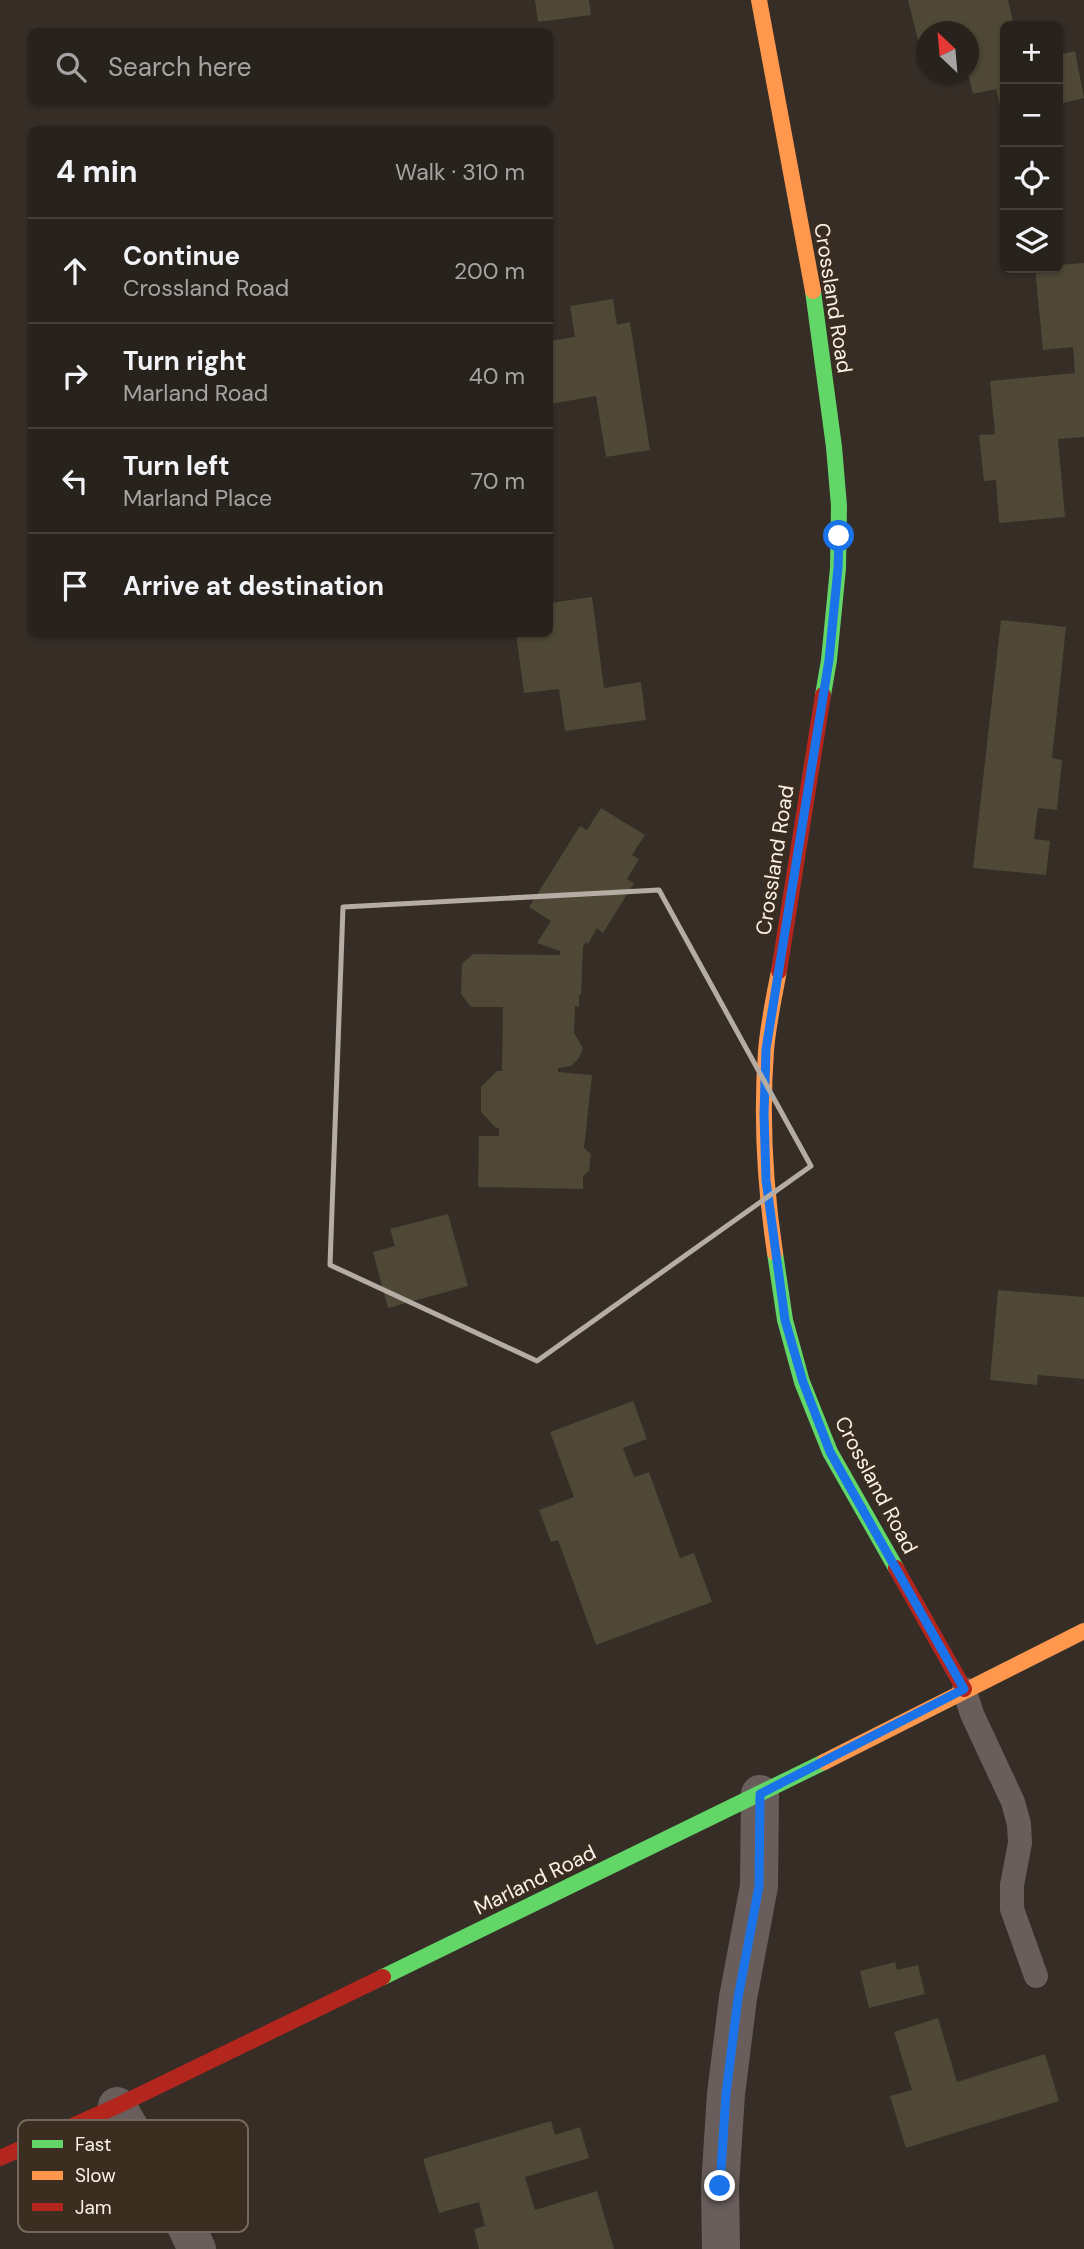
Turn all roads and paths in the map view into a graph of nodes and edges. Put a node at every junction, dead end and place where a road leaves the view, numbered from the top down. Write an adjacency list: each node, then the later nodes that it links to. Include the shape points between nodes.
1 (759, 0): 3 (street, Crossland Road, via 818,318 839,506 829,660 766,1049 766,1180 772,1235 785,1320 830,1452)
2 (1084, 1631): 3 (street, Marland Road)
3 (964, 1689): 4 (street, Marland Road); 5 (lane, via 1019,1824 1012,1909)
4 (760, 1794): 6 (street, Marland Road); 13 (street, via 759,1886 726,2094)
5 (1036, 1976)
6 (117, 2106): 7 (street, Marland Road); 8 (street)
7 (86, 2120)
8 (125, 2120)
9 (18, 2150): 10 (street, Marland Road)
10 (0, 2158)
11 (189, 2232): 12 (street)
12 (197, 2249)
13 (721, 2249)

